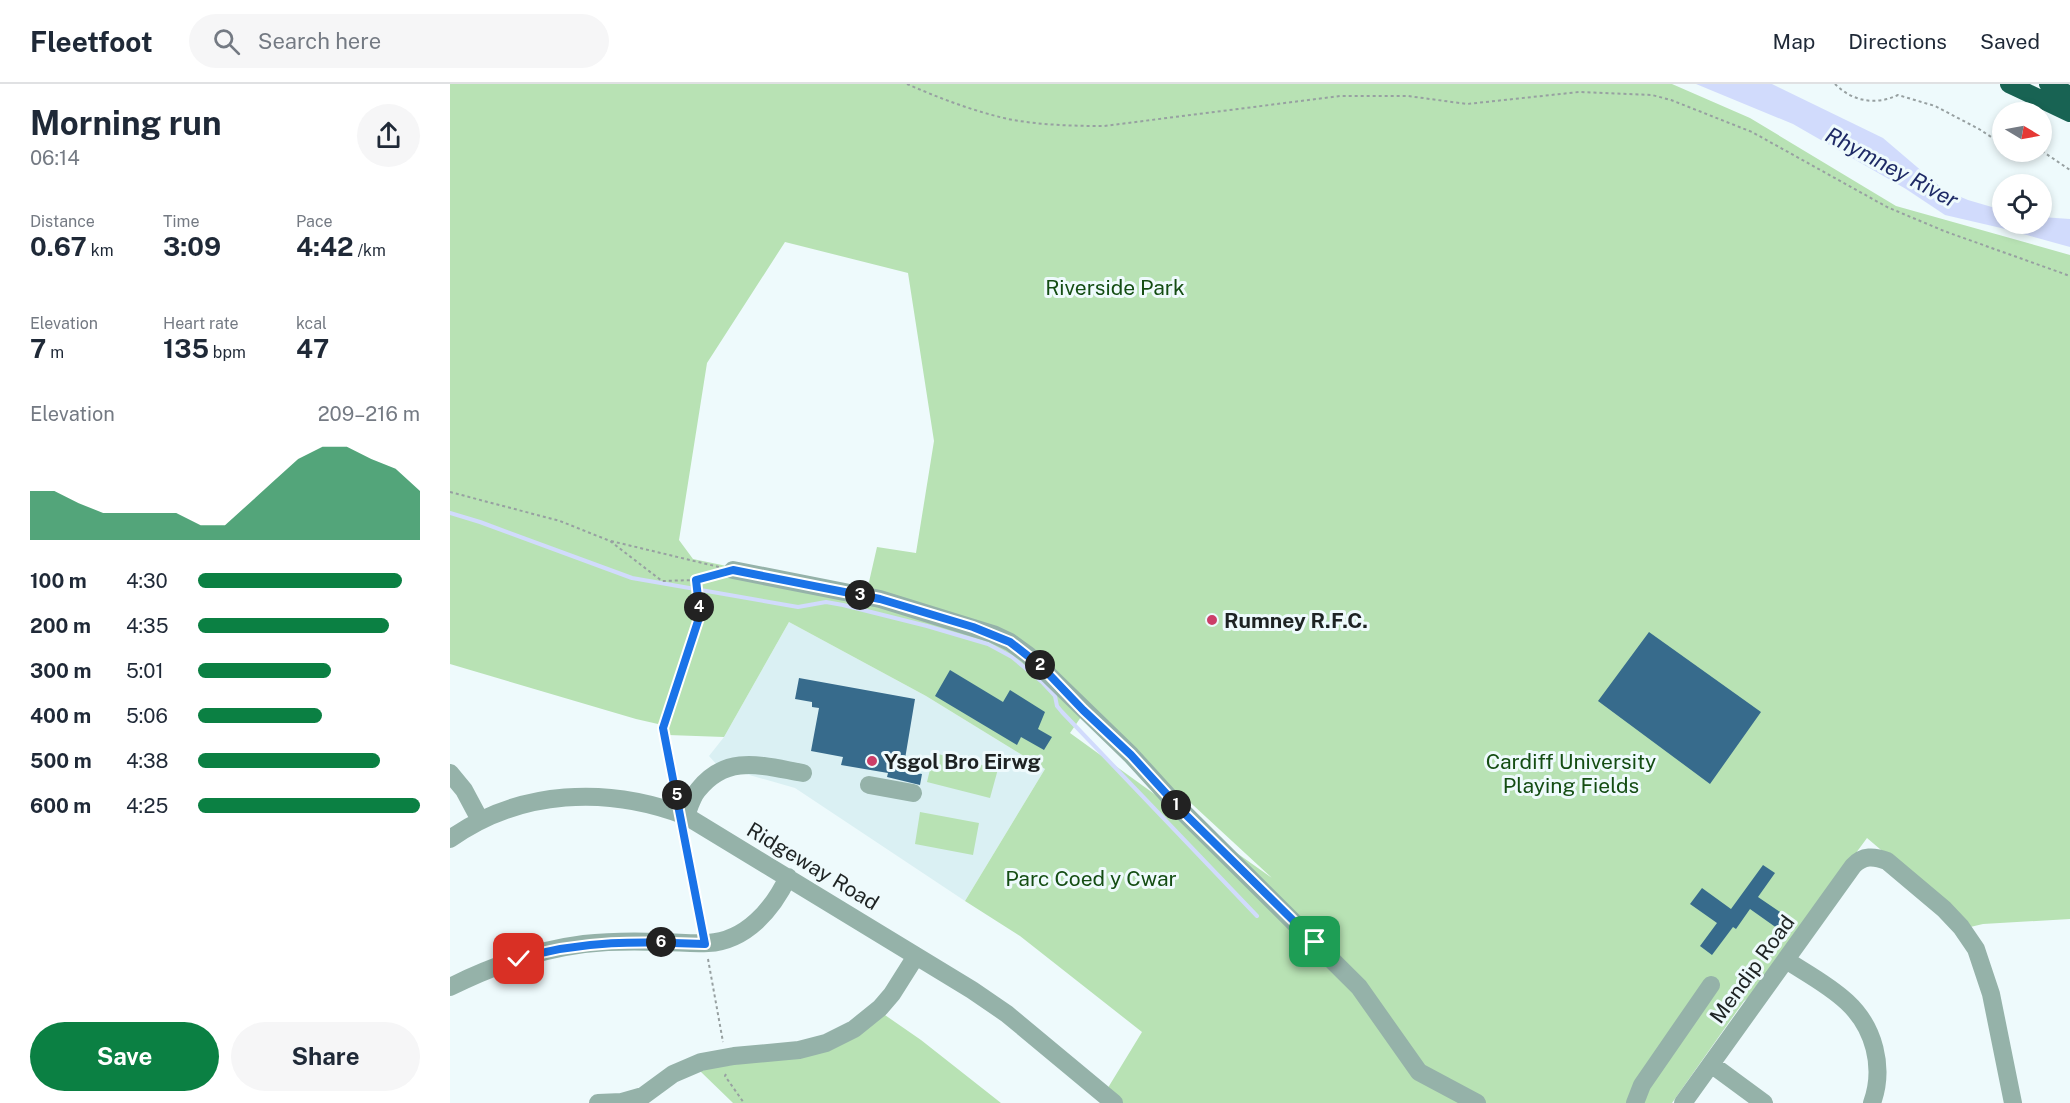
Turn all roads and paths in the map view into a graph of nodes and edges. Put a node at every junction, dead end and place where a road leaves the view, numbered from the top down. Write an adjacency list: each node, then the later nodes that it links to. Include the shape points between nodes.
1 (908, 84): 10 (path, via 1006,118 1072,126 1104,126 1340,96 1408,96 1467,104 1579,92 1652,95 1752,132 1887,207)
2 (1835, 84): 7 (path, via 1845,94 1877,102 1898,95 1935,106)
3 (2009, 84): 6 (highway)
4 (2048, 84): 5 (highway)
5 (2070, 95)
6 (2070, 113)
7 (1992, 137)
8 (2052, 158): 9 (path)
9 (2070, 170)
10 (2070, 276)
11 (450, 492): 12 (path, via 560,521)
12 (610, 541): 13 (path); 14 (path, via 662,580)
13 (733, 570): 14 (path); 33 (street, via 880,599 993,634 1019,648 1131,755 1359,987 1419,1072)
14 (696, 580): 19 (path, via 700,615 663,728)
15 (803, 772): 19 (street, via 750,763 716,771 696,791)
16 (450, 773): 20 (street)
17 (869, 785): 18 (street)
18 (914, 793)
19 (683, 815): 20 (street, Ridgeway Road, via 644,802 577,796 531,802); 22 (street, Ridgeway Road); 23 (path)
20 (480, 820): 21 (street, Ridgeway Road)
21 (450, 839)
22 (788, 877): 23 (street, via 770,908 754,924 730,938); 24 (street, Ridgeway Road)
23 (705, 944): 27 (street, via 583,944 503,964); 28 (path)
24 (916, 956): 28 (street, via 880,1008 841,1036 800,1050); 32 (street, Ridgeway Road, via 1007,1014)
25 (1786, 960): 29 (street, Mendip Road); 37 (street, via 1835,992 1862,1020 1877,1060); 38 (street, Mendip Road, via 1857,862 1867,857 1887,861 1944,909 1980,958)
26 (1711, 985): 34 (street, via 1642,1084)
27 (450, 987)
28 (725, 1057): 30 (street, via 681,1070 643,1096); 31 (path, via 725,1076)
29 (1711, 1064): 35 (street, Mendip Road); 36 (street)
30 (598, 1103)
31 (744, 1103)
32 (1114, 1103)
33 (1477, 1103)
34 (1635, 1103)
35 (1683, 1103)
36 (1764, 1103)
37 (1872, 1103)
38 (2013, 1103)

